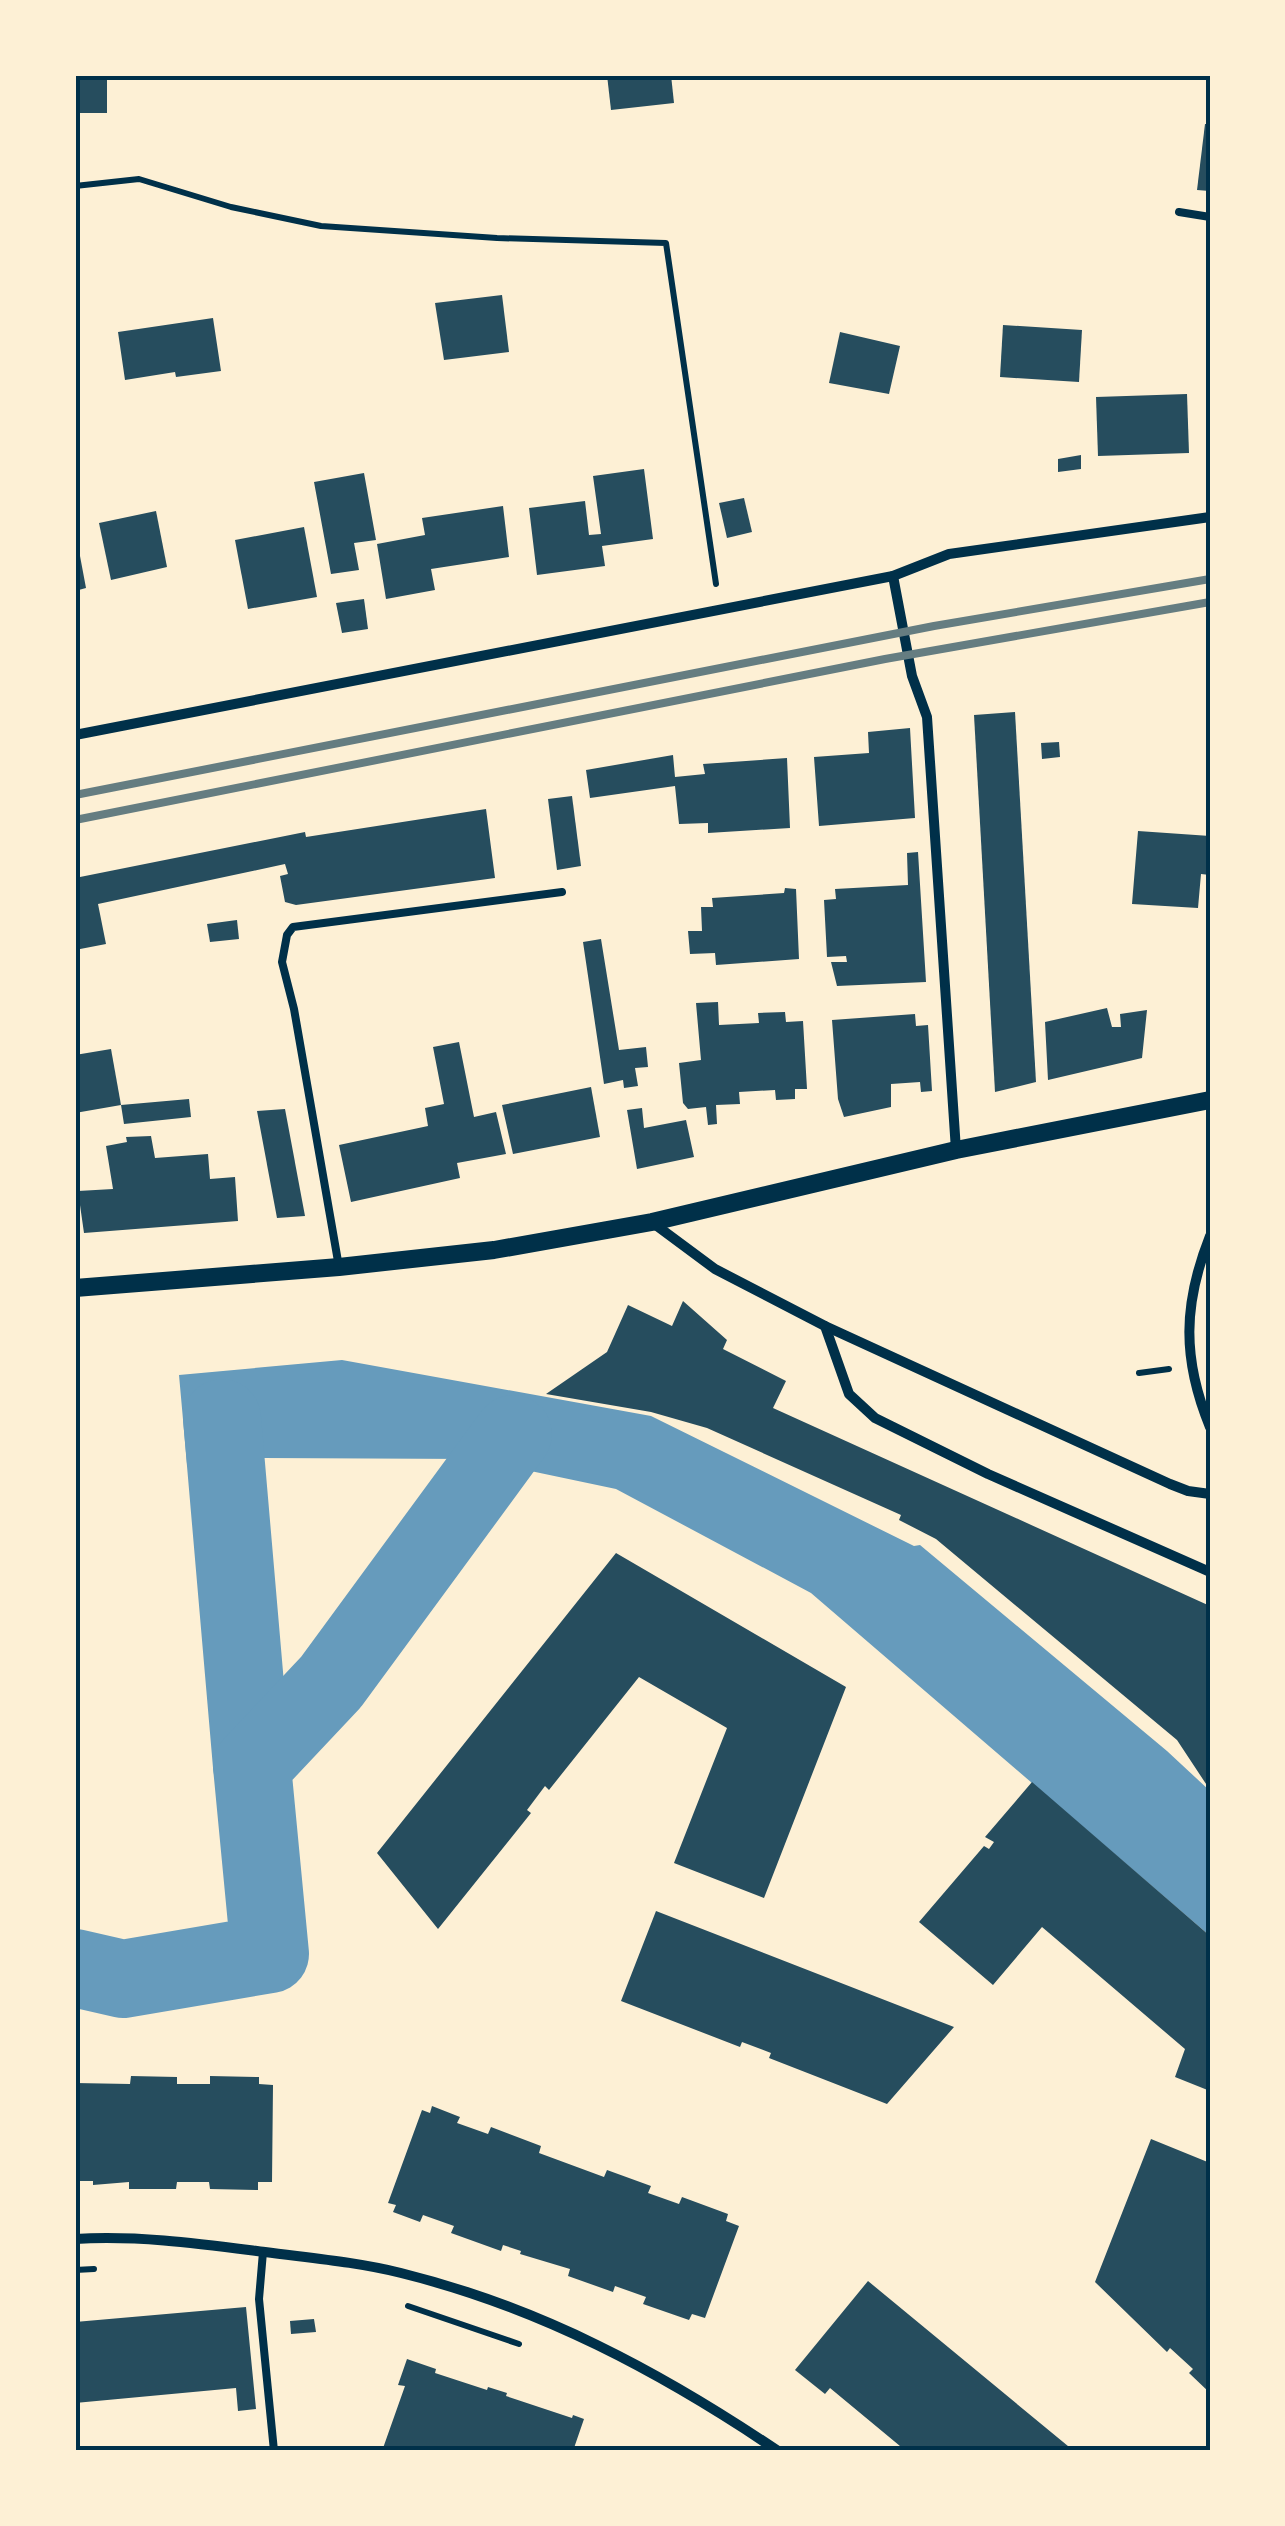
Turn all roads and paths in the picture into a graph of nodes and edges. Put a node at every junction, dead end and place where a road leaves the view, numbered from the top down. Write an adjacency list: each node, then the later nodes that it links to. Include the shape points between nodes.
1 (75, 186): 6 (path, via 138,179 321,226 666,242)
2 (1179, 212): 3 (lane)
3 (1210, 217)
4 (1210, 517): 5 (street, via 949,554)
5 (893, 576): 6 (street); 10 (street, via 912,676 928,717)
6 (720, 610): 7 (street)
7 (75, 735)
8 (562, 892): 13 (lane, via 293,928 287,935 282,962)
9 (1210, 1100): 10 (street)
10 (956, 1150): 11 (street)
11 (652, 1222): 13 (street); 15 (street, via 715,1269)
12 (1210, 1236): 18 (street, via 1188,1326 1190,1365)
13 (339, 1268): 14 (street)
14 (75, 1288)
15 (825, 1326): 19 (street, via 1170,1484); 20 (street, via 849,1394 875,1418)
16 (1170, 1369): 17 (path)
17 (1139, 1372)
18 (1210, 1427)
19 (1210, 1494)
20 (1210, 1572)
21 (75, 2239): 22 (street)
22 (263, 2252): 27 (lane, via 260,2299); 28 (street, via 398,2272 496,2301 612,2350)
23 (97, 2268): 24 (path)
24 (75, 2270)
25 (392, 2302): 26 (path)
26 (532, 2348)
27 (274, 2451)
28 (778, 2451)

